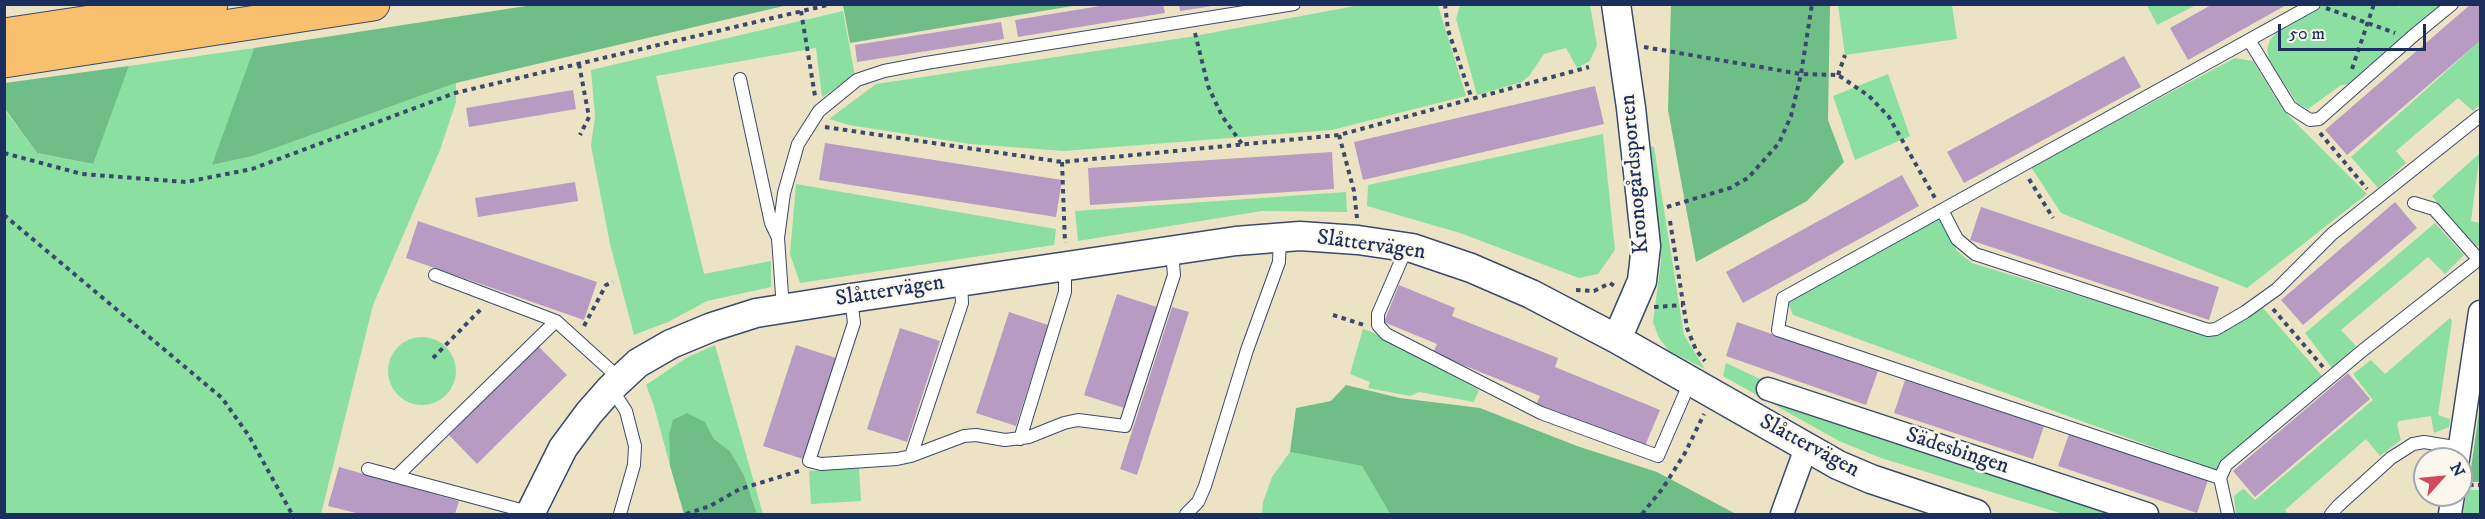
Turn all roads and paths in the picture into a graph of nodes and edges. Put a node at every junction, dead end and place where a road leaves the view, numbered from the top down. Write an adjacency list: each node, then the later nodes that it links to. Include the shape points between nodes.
1 (211, 4): 14 (highway)
2 (373, 4): 19 (highway)
3 (832, 4): 11 (path)
4 (1294, 4): 12 (lane)
5 (1445, 4): 26 (path, via 1448,30)
6 (1616, 4): 63 (street, Kronogårdsporten, via 1632,108 1646,246 1642,281)
7 (1812, 4): 22 (path)
8 (2315, 4): 13 (path); 16 (lane)
9 (2374, 4): 13 (path)
10 (2452, 4): 15 (lane)
11 (801, 11): 20 (path); 27 (path)
12 (1192, 21): 27 (lane, via 884,71 857,80); 33 (path, via 1208,86 1222,116)
13 (2369, 24): 15 (path); 25 (path, via 2347,83)
14 (4, 35)
15 (2413, 36): 25 (lane)
16 (2249, 40): 29 (lane, via 2290,106); 36 (lane)
17 (1845, 55): 23 (path)
18 (1642, 57): 22 (path, via 1640,46)
19 (4, 61)
20 (579, 64): 31 (path, via 589,117); 34 (path, via 455,93 252,169 186,182 82,174)
21 (1589, 67): 26 (path)
22 (1801, 74): 23 (path); 40 (path, via 1791,116 1779,143 1748,178 1730,188)
23 (1838, 75): 41 (path, via 1869,96 1889,117)
24 (740, 79): 45 (lane, via 771,223)
25 (2348, 94): 29 (lane, via 2319,119)
26 (1472, 99): 32 (path)
27 (819, 111): 30 (lane)
28 (2481, 116): 38 (lane)
29 (2310, 120): 38 (path)
30 (810, 124): 35 (path); 45 (lane, via 798,144 784,193)
31 (580, 135)
32 (1339, 135): 33 (path); 46 (path, via 1356,200)
33 (1242, 144): 35 (path)
34 (4, 153)
35 (1062, 162): 49 (path)
36 (2021, 166): 41 (lane); 43 (path)
37 (1665, 197): 40 (path)
38 (2375, 199): 56 (lane)
39 (2414, 203): 50 (lane, via 2434,210)
40 (1667, 207): 67 (path, via 1687,328 1696,350 1722,378)
41 (1942, 210): 56 (lane, via 1957,239 1975,254 2208,330); 77 (lane, via 1783,298 1778,330)
42 (4, 215): 78 (path, via 222,398 249,436)
43 (2053, 219)
44 (1280, 237): 46 (street, Slåttervägen); 48 (street, Slåttervägen); 82 (lane, via 1278,262 1205,486 1198,502)
45 (778, 238): 57 (lane)
46 (1358, 240): 47 (street, Slåttervägen)
47 (1407, 247): 61 (lane, via 1378,314); 63 (street, Slåttervägen, via 1471,268 1531,294)
48 (1172, 251): 49 (street, Slåttervägen); 69 (lane, via 1174,275 1125,426 1078,420)
49 (1065, 257): 52 (street, Slåttervägen); 69 (lane, via 1065,292)
50 (2479, 261): 65 (lane)
51 (435, 275): 54 (lane)
52 (961, 281): 55 (street, Slåttervägen); 73 (lane, via 962,303)
53 (613, 282): 62 (path, via 606,285)
54 (494, 296): 60 (lane); 64 (path)
55 (851, 298): 57 (street, Slåttervägen); 74 (lane, via 854,323 809,461)
56 (2264, 299): 65 (path)
57 (783, 309): 66 (street, Slåttervägen, via 756,313 671,344 638,363)
58 (2481, 312): 71 (street)
59 (1334, 315): 61 (path, via 1364,325)
60 (556, 321): 62 (lane); 76 (lane)
61 (1378, 325): 67 (lane, via 1386,334 1540,413 1658,456)
62 (576, 338): 66 (lane)
63 (1617, 339): 67 (street, Slåttervägen)
64 (433, 358)
65 (2330, 378): 77 (lane, via 2226,465)
66 (616, 384): 79 (street, Slåttervägen, via 563,448); 80 (lane, via 635,446 634,465)
67 (1702, 389): 72 (street, Slåttervägen); 83 (path, via 1685,453)
68 (1768, 390): 86 (street, Sädesbingen)
69 (1020, 439): 73 (lane, via 964,436)
70 (2440, 447): 88 (lane, via 2424,442 2413,444 2391,458)
71 (2460, 447)
72 (1806, 448): 84 (street); 85 (street, Slåttervägen, via 1871,479)
73 (911, 456): 74 (lane)
74 (816, 463): 81 (path, via 789,476 740,489)
75 (368, 469): 76 (lane)
76 (397, 476): 79 (lane)
77 (2220, 478): 87 (lane)
78 (292, 514)
79 (533, 514)
80 (620, 514)
81 (686, 514)
82 (1186, 514)
83 (1641, 514)
84 (1782, 514)
85 (1976, 514)
86 (2147, 514)
87 (2228, 514)
88 (2331, 514)

